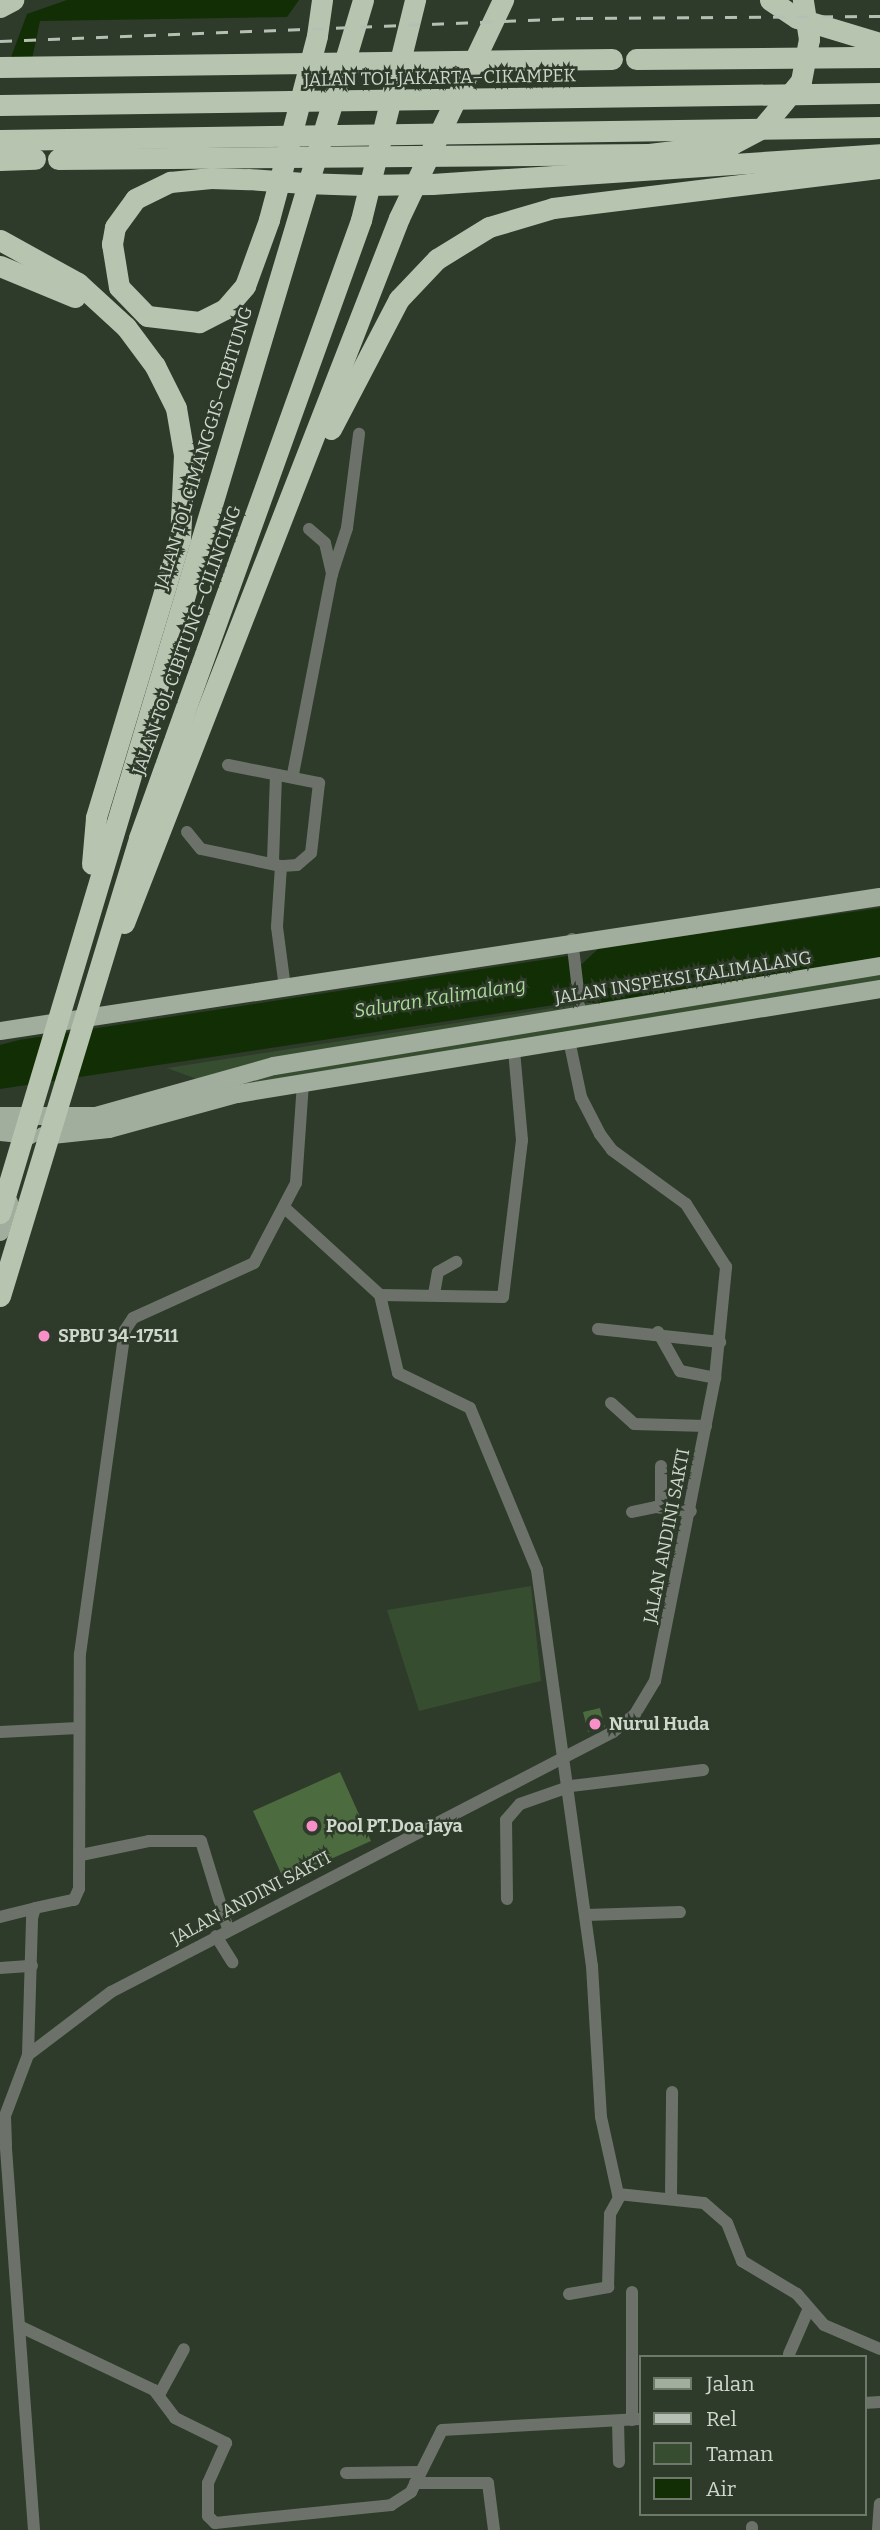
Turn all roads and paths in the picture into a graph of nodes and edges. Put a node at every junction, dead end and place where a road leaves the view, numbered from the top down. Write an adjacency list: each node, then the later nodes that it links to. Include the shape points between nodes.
1 (13, 0): 8 (highway)
2 (323, 0): 22 (highway, via 317,36 269,219 245,286 213,317 186,324 159,320 136,308 119,287 112,259 115,227 135,199 170,182 432,184)
3 (363, 0): 40 (highway, JALAN TOL CIMANGGIS–CIBITUNG)
4 (415, 0): 46 (highway, JALAN TOL CIBITUNG–CILINCING, via 361,220)
5 (503, 0): 33 (highway, via 399,218)
6 (770, 0): 9 (highway, via 797,18)
7 (803, 0): 24 (highway, via 809,47 801,81 762,128 732,144 649,153)
8 (0, 7)
9 (880, 43)
10 (880, 57): 12 (highway)
11 (612, 59): 13 (highway)
12 (636, 59)
13 (0, 67)
14 (880, 93): 16 (highway, JALAN TOL JAKARTA–CIKAMPEK)
15 (880, 104): 17 (highway)
16 (0, 106)
17 (0, 115)
18 (880, 116): 19 (highway)
19 (0, 127)
20 (880, 127): 21 (highway)
21 (0, 140)
22 (880, 154)
23 (35, 159): 25 (highway)
24 (58, 159)
25 (0, 160)
26 (880, 168): 33 (highway, via 553,208 462,241 419,276 381,328)
27 (0, 240): 29 (highway, via 78,283)
28 (0, 266): 29 (highway, via 61,289)
29 (126, 327): 40 (highway, via 155,366 176,408 185,496 177,549 96,818)
30 (359, 434): 32 (street, via 345,539)
31 (309, 529): 32 (street, via 325,543)
32 (332, 574): 35 (street)
33 (249, 603): 46 (highway, via 147,876)
34 (228, 765): 36 (street)
35 (293, 774): 36 (street); 38 (street, via 319,783 314,843 305,861)
36 (276, 777): 38 (street)
37 (187, 832): 38 (street, via 201,849)
38 (277, 863): 43 (street, via 277,927)
39 (876, 895): 41 (main road)
40 (88, 908): 46 (highway, JALAN TOL CIBITUNG–CILINCING)
41 (572, 939): 43 (main road); 45 (street)
42 (880, 967): 45 (main road, JALAN INSPEKSI KALIMALANG)
43 (285, 988): 46 (main road)
44 (880, 989): 48 (main road, JALAN INSPEKSI KALIMALANG)
45 (581, 1012): 51 (main road, JALAN INSPEKSI KALIMALANG, via 285,1064)
46 (74, 1013): 47 (main road); 52 (main road); 57 (highway, JALAN TOL CIBITUNG–CILINCING); 63 (highway, JALAN TOL CIBITUNG–CILINCING)
47 (0, 1031)
48 (569, 1040): 49 (main road, JALAN INSPEKSI KALIMALANG); 66 (street, JALAN ANDINI SAKTI, via 581,1097 600,1134 612,1150 687,1204 720,1249 728,1296)
49 (514, 1051): 50 (main road, JALAN INSPEKSI KALIMALANG); 61 (street, via 522,1140 505,1293 495,1300)
50 (303, 1084): 51 (main road, JALAN INSPEKSI KALIMALANG); 56 (street, via 300,1161)
51 (208, 1092): 52 (main road, JALAN INSPEKSI KALIMALANG, via 96,1116); 55 (main road, JALAN INSPEKSI KALIMALANG, via 109,1129)
52 (44, 1109): 53 (main road, JALAN INSPEKSI KALIMALANG); 55 (main road)
53 (0, 1116)
54 (0, 1132): 55 (main road, JALAN INSPEKSI KALIMALANG)
55 (36, 1135): 58 (main road); 60 (main road)
56 (287, 1210): 62 (street); 74 (street, via 246,1270 133,1318 125,1330 89,1562)
57 (0, 1213)
58 (0, 1232)
59 (456, 1262): 61 (street, via 438,1272)
60 (0, 1278)
61 (434, 1294): 62 (street)
62 (380, 1295): 76 (street, via 393,1365 406,1380 470,1408 498,1488 522,1523 548,1619)
63 (0, 1296)
64 (598, 1329): 65 (street)
65 (658, 1332): 66 (street); 67 (street, via 680,1371)
66 (720, 1342): 67 (street, JALAN ANDINI SAKTI)
67 (715, 1378): 69 (street, JALAN ANDINI SAKTI)
68 (611, 1403): 69 (street, via 634,1424)
69 (706, 1426): 72 (street, JALAN ANDINI SAKTI)
70 (661, 1466): 71 (street)
71 (661, 1507): 72 (street); 73 (street)
72 (691, 1511): 76 (street, JALAN ANDINI SAKTI, via 655,1681 626,1722)
73 (632, 1512)
74 (78, 1728): 75 (street); 79 (street)
75 (0, 1732)
76 (564, 1758): 78 (street); 85 (street, JALAN ANDINI SAKTI)
77 (703, 1770): 78 (street)
78 (571, 1786): 80 (street, via 509,1812); 83 (street)
79 (81, 1855): 81 (street, via 74,1900); 85 (street, via 149,1841 201,1841)
80 (507, 1899)
81 (35, 1909): 84 (street); 87 (street)
82 (680, 1912): 83 (street)
83 (586, 1915): 91 (street, via 601,2117)
84 (0, 1917)
85 (222, 1933): 86 (street); 89 (street, JALAN ANDINI SAKTI, via 111,1992)
86 (232, 1962)
87 (32, 1966): 88 (street); 89 (street)
88 (0, 1968)
89 (28, 2055): 98 (street, via 5,2116)
90 (672, 2092): 92 (street)
91 (620, 2196): 92 (street); 93 (street)
92 (671, 2196): 97 (street, via 714,2209 730,2228 738,2258)
93 (610, 2218): 94 (street); 96 (street, via 608,2287)
94 (597, 2219)
95 (632, 2292): 103 (street)
96 (569, 2294)
97 (809, 2308): 100 (street, via 824,2325); 101 (street)
98 (25, 2328): 102 (street); 110 (street)
99 (184, 2349): 102 (street)
100 (880, 2349)
101 (789, 2354)
102 (159, 2395): 109 (street, via 174,2418 226,2443 208,2483 210,2520)
103 (636, 2419): 104 (street)
104 (618, 2421): 105 (street); 107 (street, via 442,2430)
105 (619, 2462)
106 (346, 2473): 107 (street)
107 (417, 2478): 109 (street, via 391,2505); 111 (street, via 488,2483)
108 (879, 2501): 112 (street)
109 (245, 2525)
110 (34, 2530)
111 (494, 2530)
112 (878, 2530)

